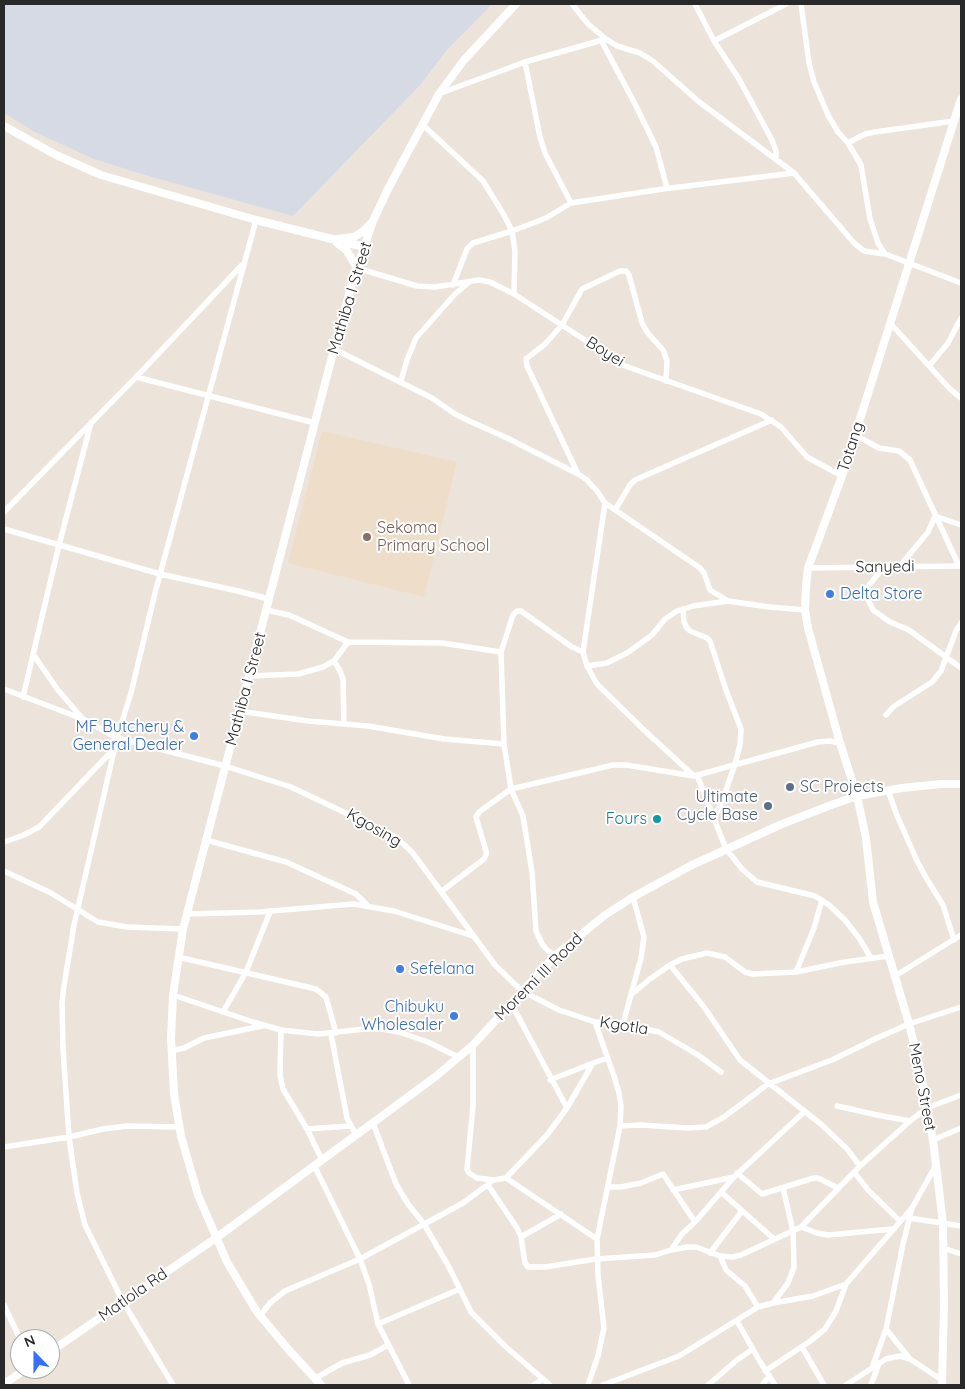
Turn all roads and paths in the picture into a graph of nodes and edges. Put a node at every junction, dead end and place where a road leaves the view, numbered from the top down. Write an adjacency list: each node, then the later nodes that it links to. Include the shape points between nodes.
1 (516, 4): 9 (street, Mathiba I Street, via 464,60)
2 (572, 4): 6 (street)
3 (695, 4): 7 (street)
4 (786, 4): 7 (street)
5 (801, 4): 14 (street, via 814,82 828,115)
6 (604, 40): 8 (street); 15 (street, via 653,61 698,101); 17 (street, via 656,147)
7 (714, 41): 15 (street, via 772,140)
8 (525, 62): 9 (street); 18 (street, via 545,153)
9 (438, 94): 12 (street, Mathiba I Street)
10 (961, 99): 11 (street, Totang)
11 (954, 121): 14 (street, via 865,134); 26 (street, Totang)
12 (422, 124): 20 (street, Mathiba I Street); 21 (street, via 483,181)
13 (4, 126): 19 (street, via 101,175)
14 (848, 143): 24 (street, via 861,165 870,219)
15 (776, 160): 16 (street)
16 (794, 173): 17 (street); 24 (street, via 854,243 864,251)
17 (667, 188): 18 (street)
18 (571, 203): 21 (street, via 546,218)
19 (256, 220): 22 (street); 25 (street)
20 (373, 221): 22 (street, via 354,237); 23 (street, Mathiba I Street)
21 (512, 231): 30 (street, via 470,245); 31 (street)
22 (330, 239): 23 (street); 27 (street, via 343,246)
23 (364, 247): 27 (street, Mathiba I Street)
24 (885, 254): 26 (street)
25 (244, 263): 37 (street); 40 (street)
26 (909, 263): 29 (street); 33 (street, Totang)
27 (357, 268): 30 (street, Boyei, via 417,286); 35 (street, Mathiba I Street)
28 (469, 282): 30 (street, Boyei); 31 (street, Boyei, via 490,282); 38 (street, via 416,338)
29 (961, 283)
30 (453, 284)
31 (514, 294): 34 (street, Boyei)
32 (961, 318): 36 (street, via 948,343)
33 (890, 323): 36 (street); 45 (street, Totang)
34 (562, 325): 39 (street, Boyei, via 625,366); 39 (street, via 582,289 626,271 642,324 663,350 667,361); 46 (street, via 545,344 528,356 526,364)
35 (334, 349): 38 (street); 44 (street, Mathiba I Street)
36 (930, 366): 41 (street)
37 (136, 377): 40 (street); 43 (street)
38 (401, 381): 46 (street, via 455,414)
39 (666, 381): 42 (street, Boyei)
40 (208, 396): 44 (street); 59 (street)
41 (961, 398)
42 (772, 420): 47 (street, Boyei, via 807,457); 49 (street, via 635,480)
43 (92, 422): 50 (street); 54 (street)
44 (314, 423): 60 (street, Mathiba I Street)
45 (855, 435): 47 (street, Totang); 51 (street, via 879,448 904,454 910,460)
46 (578, 474): 48 (street)
47 (842, 476): 58 (street, Totang)
48 (606, 503): 49 (street); 68 (street)
49 (616, 510): 61 (street, via 700,568 710,590)
50 (4, 512)
51 (935, 516): 52 (street); 55 (street); 57 (street, via 928,532)
52 (961, 525)
53 (4, 529): 54 (street)
54 (59, 545): 59 (street); 69 (street)
55 (960, 566): 57 (street, Sanyedi)
56 (884, 567): 57 (street, Sanyedi); 58 (street, Sanyedi); 70 (street, via 865,593 873,610 909,630)
57 (899, 567)
58 (808, 568): 64 (street, Totang)
59 (160, 574): 60 (street); 81 (street)
60 (269, 599): 63 (street, Mathiba I Street)
61 (728, 601): 62 (street); 64 (street)
62 (683, 609): 72 (street, via 665,619 652,636 627,653 607,663); 85 (street, via 687,628 710,641 741,729)
63 (266, 610): 66 (street, via 289,615); 74 (street, Mathiba I Street)
64 (806, 610): 82 (street, Totang, via 808,628)
65 (961, 623): 70 (street)
66 (348, 642): 67 (street, via 442,644); 71 (street)
67 (501, 652): 68 (street, via 513,615 521,611); 83 (street)
68 (583, 652): 72 (street)
69 (33, 654): 76 (street); 79 (street)
70 (948, 658): 73 (street); 78 (street, via 932,682)
71 (334, 661): 74 (street, via 298,674); 80 (street, via 343,679)
72 (587, 666): 87 (street, via 597,684)
73 (961, 668)
74 (249, 676): 77 (street, Mathiba I Street)
75 (4, 689): 76 (street)
76 (23, 697): 79 (street)
77 (240, 711): 80 (street); 86 (street, Mathiba I Street)
78 (886, 715)
79 (83, 719): 81 (street, Kgosing)
80 (344, 724): 83 (street)
81 (117, 738): 84 (street); 86 (street, Kgosing)
82 (840, 743): 85 (street, via 818,742); 91 (street, Totang)
83 (504, 744): 89 (street)
84 (113, 749): 94 (street, via 39,827); 101 (street)
85 (735, 764): 87 (street); 92 (street)
86 (225, 766): 93 (street, Mathiba I Street); 97 (street, Kgosing, via 291,786 396,837)
87 (696, 775): 89 (street, via 613,765); 92 (street)
88 (961, 784): 90 (street, Moremi III Road)
89 (511, 789): 97 (street, via 476,817 486,851 484,859); 108 (street, via 523,816 532,872 536,931 542,944)
90 (888, 790): 91 (street, Moremi III Road); 107 (street, via 917,861 943,905)
91 (857, 796): 95 (street, Moremi III Road, via 810,812); 109 (street, Meno Street, via 866,838 872,902)
92 (714, 818): 95 (street)
93 (206, 840): 100 (street, via 286,862 356,894); 103 (street, Mathiba I Street)
94 (4, 842)
95 (726, 849): 98 (street, Moremi III Road); 99 (street, via 757,882)
96 (4, 871): 101 (street)
97 (442, 891): 106 (street, Kgosing)
98 (633, 897): 108 (street, Moremi III Road); 117 (street, via 644,937)
99 (822, 900): 111 (street, via 845,920); 114 (street)
100 (368, 905): 102 (street, via 340,904); 106 (street)
101 (78, 908): 104 (street, via 92,920 108,924); 149 (street, via 62,1004)
102 (270, 912): 103 (street); 113 (street)
103 (187, 914): 104 (street, Mathiba I Street)
104 (183, 929): 110 (street, Mathiba I Street)
105 (961, 935): 107 (street)
106 (473, 936): 116 (street, Kgosing, via 495,965)
107 (954, 940): 115 (street)
108 (556, 955): 116 (street, Moremi III Road)
109 (889, 956): 111 (street); 115 (street, Meno Street)
110 (178, 957): 113 (street); 118 (street, Mathiba I Street)
111 (871, 958): 114 (street)
112 (670, 966): 114 (street, via 696,955 712,954 725,956 745,972 753,974); 117 (street); 135 (street, via 709,1014 735,1054)
113 (246, 972): 121 (street); 127 (street, via 316,988 326,997)
114 (796, 972)
115 (896, 976): 124 (street, Meno Street)
116 (522, 991): 119 (street, Moremi III Road); 122 (street, Kgotla, via 559,1010)
117 (632, 994): 123 (street)
118 (173, 995): 121 (street); 129 (street, Mathiba I Street)
119 (511, 1003): 128 (street, Moremi III Road); 134 (street)
120 (961, 1007): 124 (street)
121 (223, 1012): 125 (street)
122 (595, 1022): 123 (street, Kgotla); 131 (street)
123 (623, 1024): 133 (street, Kgotla, via 659,1032)
124 (909, 1024): 135 (street, via 832,1060); 139 (street, Meno Street)
125 (264, 1026): 126 (street); 129 (street, via 204,1038)
126 (282, 1030): 127 (street); 147 (street, via 280,1075 283,1089)
127 (334, 1033): 130 (street, via 391,1030 413,1036); 143 (street, via 333,1053)
128 (473, 1045): 130 (street, Moremi III Road); 159 (street, via 473,1106 467,1169 477,1178)
129 (171, 1051): 145 (street, Mathiba I Street)
130 (458, 1057): 142 (street, Moremi III Road)
131 (608, 1058): 132 (street); 144 (street, via 619,1092)
132 (593, 1063): 134 (street); 138 (street)
133 (721, 1072)
134 (550, 1080): 138 (street)
135 (768, 1084): 140 (street); 144 (street, via 724,1118 706,1127)
136 (961, 1095): 139 (street)
137 (838, 1106): 141 (street)
138 (567, 1108): 158 (street, via 534,1150)
139 (927, 1108): 141 (street); 150 (street, Meno Street)
140 (804, 1112): 155 (street, via 847,1149); 157 (street)
141 (910, 1121): 155 (street)
142 (373, 1123): 148 (street, Moremi III Road); 172 (street, via 396,1184)
143 (350, 1126): 147 (street); 148 (street)
144 (620, 1126): 161 (street)
145 (179, 1127): 149 (street, via 126,1126); 179 (street, Mathiba I Street, via 198,1195)
146 (961, 1128): 150 (street)
147 (307, 1129): 152 (street)
148 (356, 1136): 152 (street, Moremi III Road)
149 (69, 1137): 151 (street); 191 (street, via 81,1212)
150 (933, 1140): 153 (street, Meno Street)
151 (4, 1147)
152 (322, 1160): 154 (street, Moremi III Road)
153 (936, 1165): 166 (street); 173 (street, Meno Street)
154 (314, 1166): 179 (street, Moremi III Road); 187 (street)
155 (860, 1166): 156 (street)
156 (854, 1172): 163 (street); 170 (street)
157 (736, 1175): 162 (street, via 762,1194); 164 (street); 165 (street)
158 (506, 1178): 159 (street); 168 (street)
159 (494, 1180): 160 (street)
160 (488, 1185): 172 (street); 178 (street)
161 (608, 1187): 164 (street, via 641,1183 663,1174); 180 (street)
162 (784, 1188): 163 (street, via 816,1178); 177 (street)
163 (838, 1188): 175 (street)
164 (673, 1190): 171 (street)
165 (721, 1192): 167 (street); 171 (street)
166 (912, 1208): 169 (street); 170 (street)
167 (742, 1211): 181 (street); 184 (street)
168 (561, 1214): 178 (street); 180 (street)
169 (909, 1218): 173 (street); 199 (street)
170 (900, 1221): 176 (street)
171 (695, 1222): 183 (street)
172 (424, 1224): 187 (street); 190 (street)
173 (943, 1224): 174 (street); 182 (street, Meno Street)
174 (961, 1226)
175 (801, 1227): 176 (street, via 828,1235); 177 (street)
176 (893, 1229): 189 (street)
177 (793, 1231): 181 (street); 192 (street, via 794,1267 788,1283)
178 (521, 1237): 188 (street, via 528,1267)
179 (216, 1238): 191 (street, Matlola Rd); 195 (street, Mathiba I Street)
180 (597, 1239): 188 (street)
181 (774, 1239): 186 (street, via 741,1255)
182 (944, 1248): 185 (street); 211 (street, Meno Street)
183 (671, 1250): 184 (street, via 696,1247); 188 (street, via 643,1257)
184 (710, 1253): 186 (street)
185 (961, 1254)
186 (720, 1256): 194 (street, via 726,1270 745,1286)
187 (360, 1259): 195 (street, via 285,1291); 197 (street)
188 (596, 1259): 217 (street, via 604,1328)
189 (846, 1284): 192 (street, via 813,1296); 202 (street, via 831,1320)
190 (460, 1289): 197 (street); 210 (street, via 471,1312)
191 (123, 1302): 200 (street, Matlola Rd); 212 (street)
192 (773, 1303): 194 (street)
193 (4, 1305): 198 (street)
194 (758, 1308): 196 (street)
195 (260, 1316): 209 (street, Mathiba I Street)
196 (737, 1321): 203 (street); 218 (street, via 675,1358)
197 (378, 1324): 201 (street)
198 (15, 1329)
199 (886, 1329): 204 (street); 206 (street)
200 (60, 1345)
201 (388, 1345): 209 (street); 214 (street)
202 (802, 1347): 207 (street); 222 (street)
203 (753, 1349): 207 (street); 219 (street)
204 (910, 1359): 205 (street, via 894,1356); 211 (street)
205 (879, 1363): 206 (street); 224 (street)
206 (872, 1368): 223 (street)
207 (765, 1371): 208 (street)
208 (769, 1377): 220 (street); 221 (street)
209 (314, 1378): 213 (street, Mathiba I Street)
210 (543, 1379): 215 (street); 216 (street)
211 (942, 1383)
212 (173, 1385)
213 (321, 1385)
214 (409, 1385)
215 (533, 1385)
216 (550, 1385)
217 (588, 1385)
218 (602, 1385)
219 (708, 1385)
220 (762, 1385)
221 (775, 1385)
222 (824, 1385)
223 (846, 1385)
224 (871, 1385)

